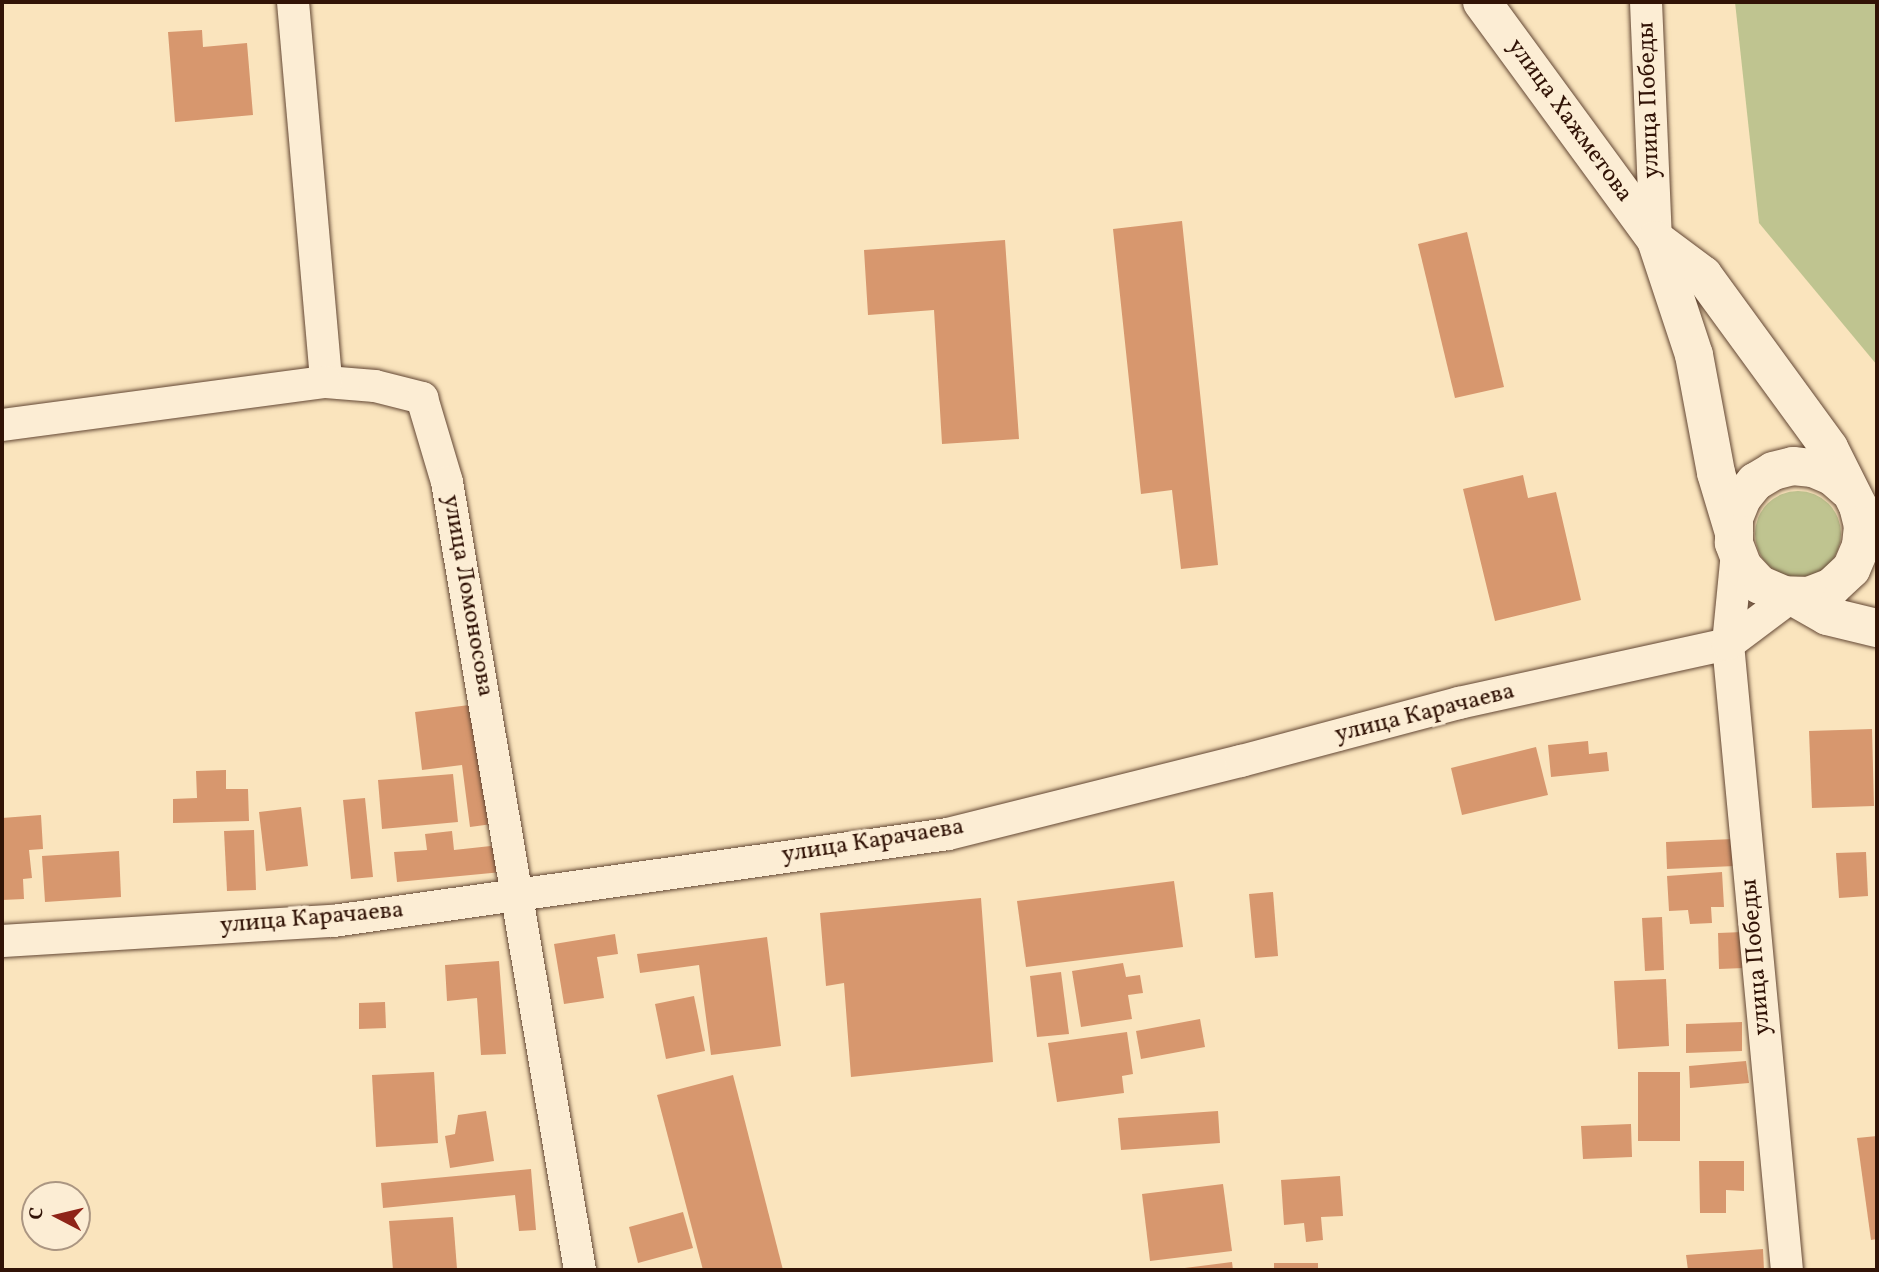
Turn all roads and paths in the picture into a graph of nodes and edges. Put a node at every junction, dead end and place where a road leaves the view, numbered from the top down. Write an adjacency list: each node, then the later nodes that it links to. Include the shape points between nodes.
1 (293, 2): 5 (street)
2 (1482, 2): 4 (street, улица Хажметова)
3 (1646, 2): 4 (street, улица Победы)
4 (1656, 240): 7 (street, via 1703,275 1829,448); 8 (street, via 1694,355 1716,473)
5 (326, 382): 6 (street); 12 (street, улица Ломоносова, via 375,386 422,398 447,481)
6 (2, 425)
7 (1861, 508): 8 (street, via 1832,476 1813,468 1773,471 1755,482 1742,498 1734,518); 9 (street, via 1861,547 1851,569 1832,587 1809,596)
8 (1736, 542): 9 (street, via 1743,567 1760,585); 11 (street, улица Победы)
9 (1792, 596): 10 (street, via 1826,616); 11 (street)
10 (1877, 628)
11 (1727, 644): 12 (street, улица Карачаева, via 1459,704 948,834); 15 (street, улица Победы)
12 (519, 893): 13 (street, улица Карачаева, via 333,921); 14 (street, улица Ломоносова)
13 (2, 941)
14 (580, 1270)
15 (1787, 1270)

